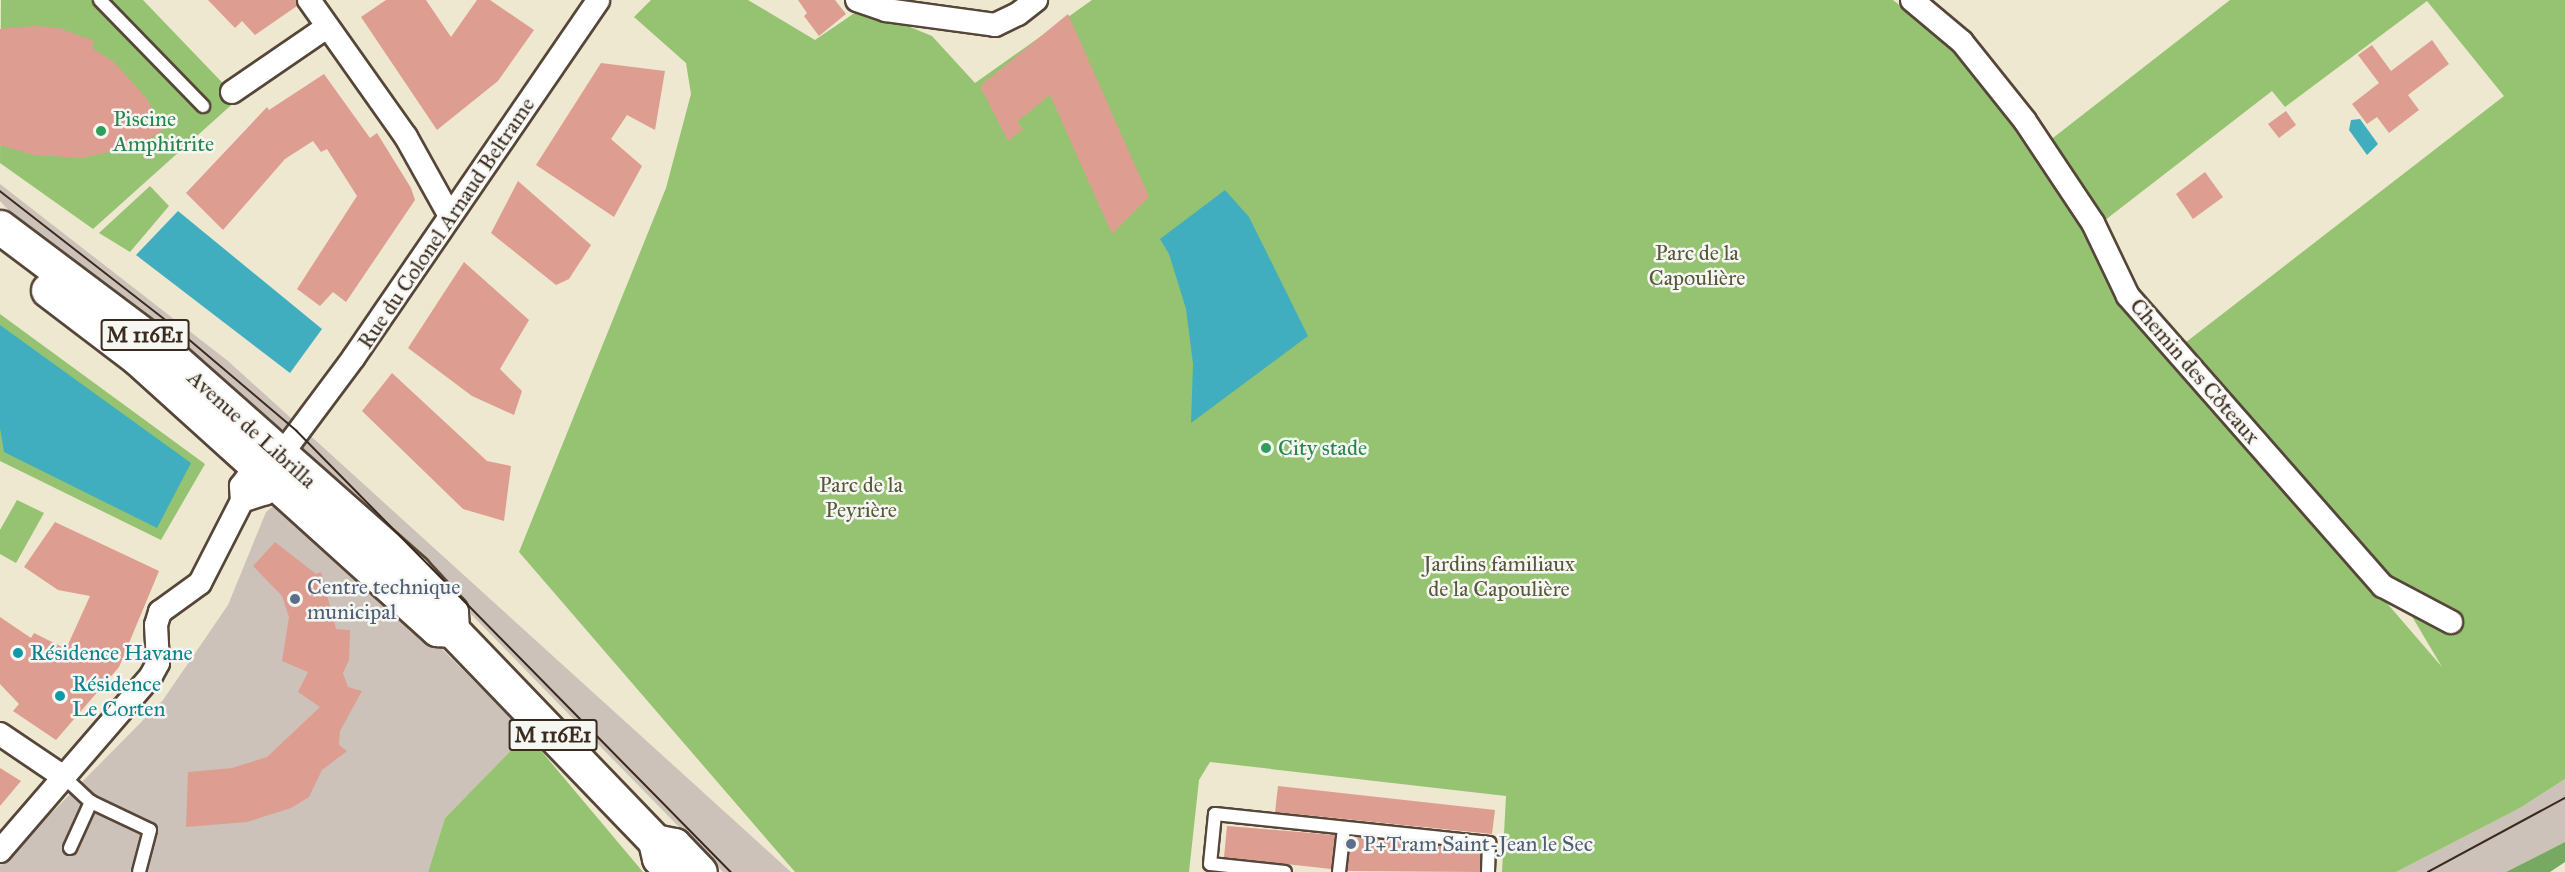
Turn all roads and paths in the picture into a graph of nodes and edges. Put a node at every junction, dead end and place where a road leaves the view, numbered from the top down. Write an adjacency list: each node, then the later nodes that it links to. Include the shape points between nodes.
1 (100, 0): 9 (lane)
2 (309, 0): 7 (street)
3 (598, 0): 10 (street, Rue du Colonel Arnaud Beltrame)
4 (857, 0): 5 (street, via 886,10 995,25)
5 (1036, 0)
6 (1912, 0): 14 (street, Chemin des Côteaux, via 1962,42 2025,121 2093,223 2128,296 2383,586)
7 (327, 27): 8 (street); 10 (street, via 406,137)
8 (232, 92)
9 (203, 106)
10 (450, 216): 12 (street, Rue du Colonel Arnaud Beltrame, via 354,357)
11 (5, 234): 12 (main road, Avenue de Librilla / M 116E1, via 160,347); 12 (main road, Avenue de Librilla / M 116E1, via 93,325)
12 (277, 458): 13 (main road, Avenue de Librilla / M 116E1); 13 (main road, Avenue de Librilla / M 116E1, via 379,555); 15 (main road, Avenue de Librilla / M 116E1, via 437,629); 17 (street, Rue du Colonel Arnaud Beltrame, via 266,493 242,501 200,583 160,612 156,625 158,663 151,676)
13 (413, 572): 15 (main road, Avenue de Librilla / M 116E1, via 451,612)
14 (2451, 622)
15 (452, 630): 20 (main road, Avenue de Librilla / M 116E1)
16 (0, 734): 17 (street)
17 (65, 778): 18 (lane); 22 (street)
18 (91, 802): 21 (lane); 23 (lane, via 150,830)
19 (1344, 828): 26 (lane, via 1215,814 1210,864); 27 (lane); 28 (lane, via 1490,843)
20 (655, 841): 24 (main road, Avenue de Librilla / M 116E1, via 659,858); 25 (main road, Avenue de Librilla / M 116E1, via 674,845)
21 (70, 848)
22 (0, 850)
23 (139, 872)
24 (673, 872)
25 (700, 872)
26 (1285, 872)
27 (1339, 872)
28 (1488, 872)

